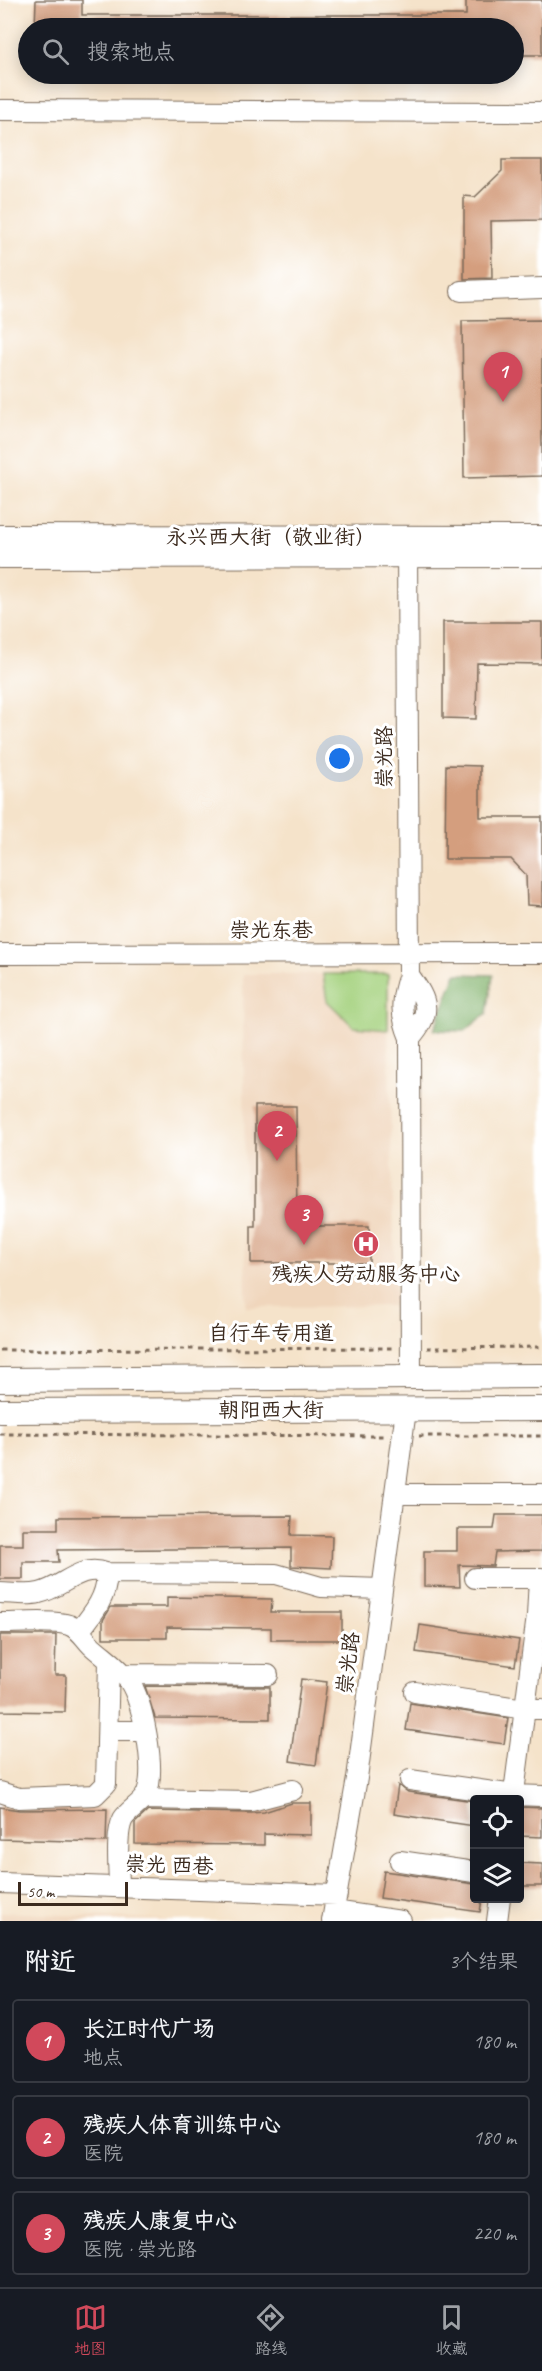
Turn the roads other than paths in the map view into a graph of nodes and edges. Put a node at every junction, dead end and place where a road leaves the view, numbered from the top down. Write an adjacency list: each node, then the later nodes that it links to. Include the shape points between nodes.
1 (0, 110): 2 (street)
2 (542, 112)
3 (542, 288): 4 (street)
4 (461, 291)
5 (0, 537): 7 (main road, 永兴西大街（敬业街）)
6 (542, 538): 7 (main road, 永兴西大街（敬业街）)
7 (407, 546): 8 (main road, 永兴西大街（敬业街）); 9 (main road, 永兴西大街（敬业街）); 12 (street, 崇光路)
8 (542, 555)
9 (0, 556)
10 (542, 953): 12 (street, 崇光东巷)
11 (0, 954): 12 (street, 崇光东巷)
12 (409, 954): 14 (street, 崇光路, via 410,975 402,993 402,1020 410,1038)
13 (542, 1376): 14 (main road, 朝阳西大街)
14 (411, 1377): 15 (main road, 朝阳西大街)
15 (0, 1380)
16 (542, 1408): 17 (main road, 朝阳西大街)
17 (406, 1410): 18 (main road, 朝阳西大街); 19 (street, 崇光路)
18 (0, 1411)
19 (395, 1494): 20 (street); 24 (street, 崇光路)
20 (542, 1494)
21 (106, 1573): 24 (street, via 276,1574 321,1587); 25 (street, via 82,1573 39,1593); 28 (street, via 108,1585 95,1612)
22 (475, 1578): 23 (street)
23 (540, 1578): 26 (street)
24 (382, 1589): 48 (street, 崇光路, via 357,1778)
25 (0, 1593)
26 (540, 1616): 32 (street)
27 (0, 1623): 28 (street, via 65,1624)
28 (80, 1630): 29 (street)
29 (116, 1668): 30 (street); 33 (street); 34 (street, via 129,1681)
30 (267, 1675)
31 (415, 1692): 32 (street)
32 (533, 1709): 39 (street)
33 (108, 1731): 34 (street); 37 (street, via 106,1784 95,1795 19,1798)
34 (146, 1731): 42 (street, via 149,1780)
35 (410, 1780): 38 (street)
36 (293, 1790): 42 (street, via 251,1801)
37 (0, 1792)
38 (501, 1795)
39 (513, 1795)
40 (542, 1796): 41 (street)
41 (524, 1797)
42 (143, 1799): 46 (street, via 120,1826)
43 (400, 1861): 44 (street)
44 (470, 1871)
45 (0, 1883): 46 (street, 崇光 西巷)
46 (118, 1887): 48 (street, 崇光 西巷)
47 (499, 1903): 50 (street)
48 (334, 1909): 49 (street, 崇光 西巷)
49 (401, 1921)
50 (497, 1921)

